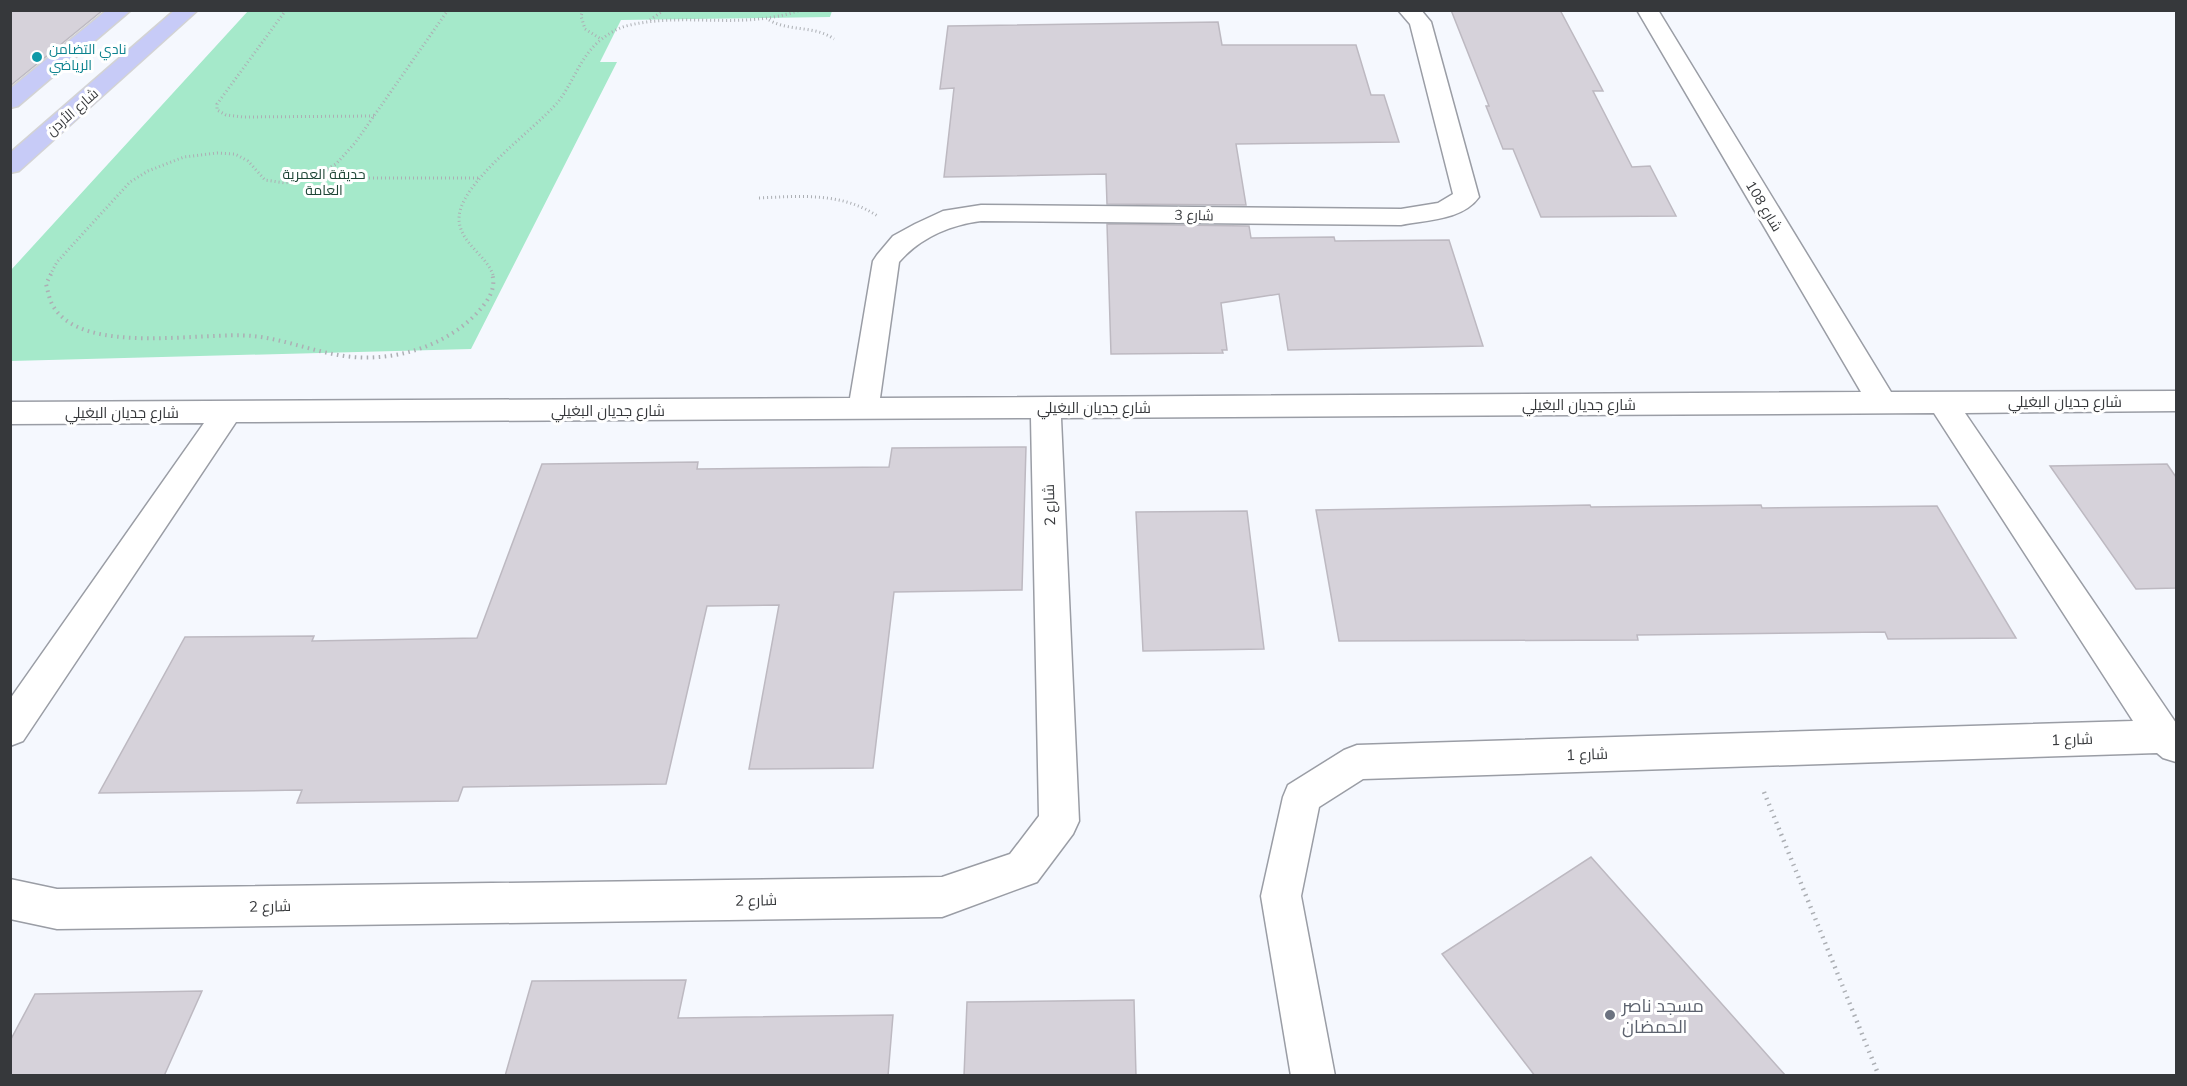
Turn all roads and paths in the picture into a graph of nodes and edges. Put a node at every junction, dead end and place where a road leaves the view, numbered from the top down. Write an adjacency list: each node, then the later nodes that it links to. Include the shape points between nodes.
1 (121, 10): 14 (main road)
2 (188, 10): 16 (main road, شارع الأردن)
3 (286, 10): 15 (path, via 217,104 217,110 243,117)
4 (448, 10): 15 (path)
5 (583, 10): 12 (path, via 585,29)
6 (664, 10): 10 (path)
7 (801, 10): 11 (path)
8 (1408, 10): 20 (street, شارع 3, via 1420,22 1466,197 1445,208 1401,217 981,213 952,217)
9 (1647, 10): 22 (street, شارع 108)
10 (650, 20): 11 (path); 12 (path, via 630,23)
11 (769, 20): 13 (path, via 788,29 824,30)
12 (601, 39): 18 (path, via 586,55 560,100)
13 (834, 39)
14 (10, 101)
15 (374, 116): 17 (path, via 336,164)
16 (11, 164)
17 (312, 178): 18 (path); 18 (path, via 285,183 265,180 241,157 217,153 184,157 148,171 130,182 57,262 46,284 54,308 78,327 101,335 242,335 276,339 342,356 402,353 456,332 484,306 494,286 493,269 463,236 459,218 465,197)
18 (480, 178)
19 (759, 198): 20 (path, via 848,199 877,214)
20 (902, 242): 25 (street, شارع 3, via 886,261)
21 (2176, 401): 23 (street, شارع جديان البغيلي)
22 (1882, 402): 23 (street, شارع جديان البغيلي); 24 (street, شارع جديان البغيلي)
23 (1942, 402): 29 (street, شارع 1)
24 (1046, 407): 25 (street, شارع جديان البغيلي); 31 (street, شارع 2, via 1059,822 1023,869 942,897 57,909)
25 (863, 408): 26 (street, شارع جديان البغيلي)
26 (227, 412): 27 (street, شارع جديان البغيلي); 28 (street)
27 (10, 413)
28 (10, 730)
29 (2170, 741): 30 (street, شارع 1)
30 (1746, 749): 32 (street, شارع 1, via 1357,762 1302,797 1281,896); 33 (path)
31 (10, 899)
32 (1313, 1076)
33 (1879, 1076)

